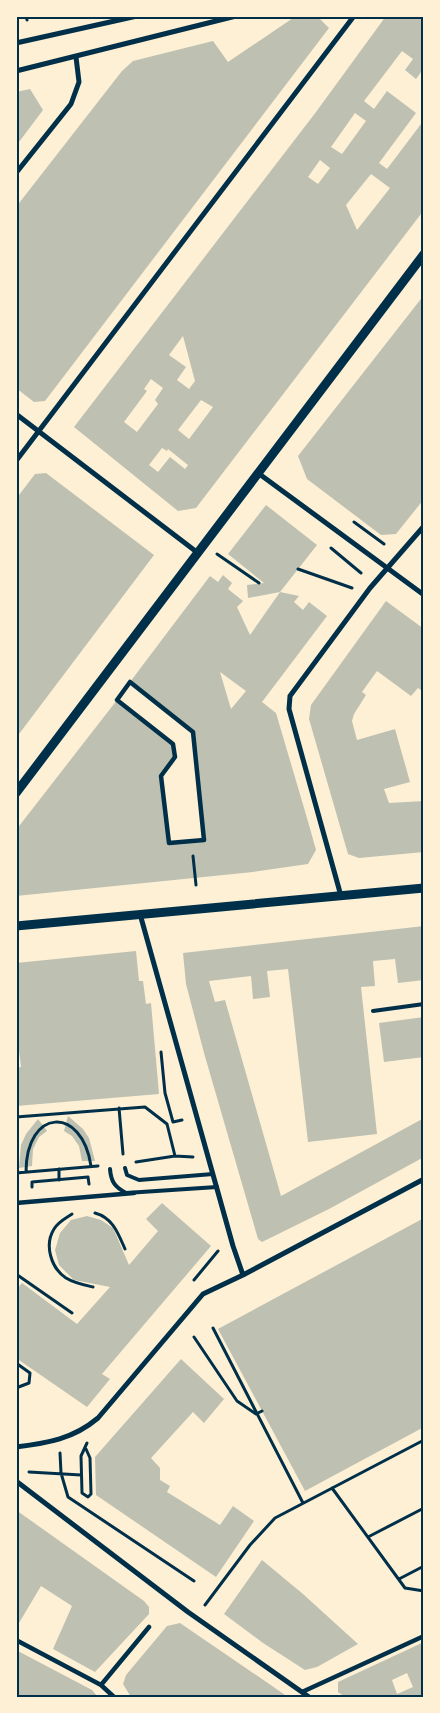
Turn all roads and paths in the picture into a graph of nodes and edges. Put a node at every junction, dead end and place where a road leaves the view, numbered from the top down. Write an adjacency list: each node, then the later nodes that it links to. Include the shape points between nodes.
1 (137, 16): 4 (street)
2 (236, 16): 6 (street)
3 (354, 16): 11 (street)
4 (124, 18): 5 (street)
5 (16, 43)
6 (76, 57): 7 (street); 8 (street, via 79,82 71,104)
7 (16, 71)
8 (16, 173)
9 (424, 254): 13 (street)
10 (16, 414): 11 (street)
11 (38, 430): 12 (street); 15 (street)
12 (16, 461)
13 (258, 473): 15 (street); 18 (street)
14 (424, 526): 18 (street)
15 (198, 553): 22 (street)
16 (215, 553): 19 (path)
17 (298, 569): 20 (path)
18 (386, 569): 21 (street); 26 (street, via 290,696 289,709)
19 (259, 583)
20 (355, 589)
21 (424, 595)
22 (16, 793)
23 (191, 842): 23 (street, via 204,840 193,732 130,682 117,700 173,744 175,757 161,776 169,843); 24 (path)
24 (196, 885)
25 (424, 888): 26 (street)
26 (341, 896): 27 (street)
27 (140, 914): 28 (street); 45 (street)
28 (16, 926)
29 (424, 1004): 30 (lane)
30 (374, 1011)
31 (161, 1047): 37 (path, via 165,1093)
32 (119, 1108): 33 (path); 37 (path, via 145,1107 167,1124); 41 (path)
33 (54, 1114): 34 (path); 36 (path)
34 (16, 1117)
35 (183, 1120): 37 (path)
36 (54, 1121): 40 (path, via 63,1122 84,1140); 44 (path, via 35,1133 27,1147)
37 (173, 1122)
38 (175, 1156): 39 (path)
39 (193, 1157)
40 (91, 1166)
41 (124, 1166): 45 (lane, via 127,1175 139,1180)
42 (59, 1169): 47 (path)
43 (110, 1169): 49 (lane, via 111,1180 117,1188)
44 (26, 1172)
45 (213, 1174): 48 (street)
46 (424, 1179): 55 (street)
47 (59, 1180)
48 (217, 1187): 49 (lane); 55 (street)
49 (134, 1194): 50 (street)
50 (16, 1203)
51 (75, 1212): 56 (path, via 54,1229 49,1250 59,1272 67,1279)
52 (92, 1212): 53 (path, via 108,1218)
53 (125, 1249)
54 (16, 1274): 57 (path)
55 (243, 1275): 65 (street, via 203,1294 98,1418 84,1429 54,1442)
56 (93, 1287)
57 (72, 1313)
58 (213, 1328): 63 (path)
59 (194, 1338): 63 (path, via 237,1401)
60 (16, 1363): 61 (path, via 30,1373 29,1383)
61 (16, 1388)
62 (262, 1411): 63 (path)
63 (256, 1414): 72 (path)
64 (424, 1440): 71 (path)
65 (16, 1447)
66 (60, 1450): 68 (path)
67 (21, 1472): 68 (path)
68 (61, 1473): 69 (path); 77 (path, via 68,1497)
69 (81, 1475): 69 (path, via 81,1456 86,1449 90,1458 91,1494 88,1497 82,1493)
70 (16, 1481): 84 (street, via 188,1612)
71 (332, 1488): 72 (path); 74 (path)
72 (302, 1503): 79 (path, via 276,1518 250,1545)
73 (424, 1508): 74 (path)
74 (368, 1538): 76 (path)
75 (424, 1566): 76 (path)
76 (398, 1579): 78 (path, via 405,1588)
77 (194, 1581)
78 (424, 1591)
79 (205, 1606)
80 (149, 1627): 83 (street)
81 (424, 1636): 84 (street)
82 (16, 1640): 83 (street)
83 (101, 1685): 85 (street)
84 (302, 1692): 86 (street)
85 (114, 1697)
86 (309, 1697)

